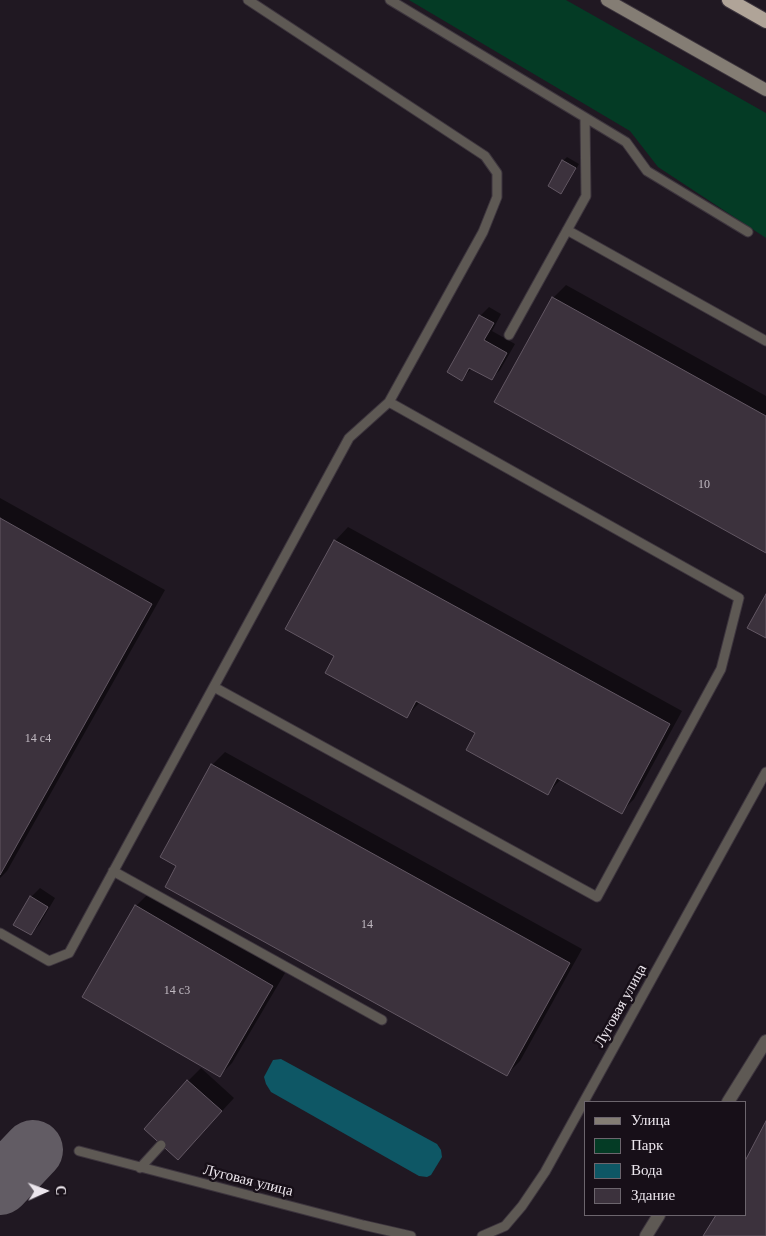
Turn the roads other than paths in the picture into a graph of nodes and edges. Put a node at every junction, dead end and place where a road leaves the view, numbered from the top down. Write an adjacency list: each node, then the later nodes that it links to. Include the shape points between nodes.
1 (248, 0): 12 (lane, via 485,156 497,173 497,197 483,232)
2 (390, 0): 7 (lane)
3 (607, 0): 6 (main road)
4 (729, 0): 5 (highway)
5 (766, 21)
6 (766, 90)
7 (586, 118): 8 (lane, via 586,196); 9 (lane, via 626,142 646,171)
8 (567, 230): 10 (lane); 11 (lane)
9 (748, 232)
10 (509, 334)
11 (766, 341)
12 (389, 402): 13 (lane, via 350,438); 13 (lane, via 739,598 721,670 597,897)
13 (214, 687): 15 (lane)
14 (766, 772): 19 (lane, Луговая улица)
15 (113, 871): 16 (lane, via 69,953 49,962); 17 (lane)
16 (0, 933)
17 (382, 1020)
18 (766, 1041): 21 (street)
19 (584, 1101)
20 (584, 1101): 27 (lane, Луговая улица, via 522,1206 505,1226)
21 (729, 1101)
22 (161, 1145): 24 (lane)
23 (79, 1150): 24 (lane, Луговая улица)
24 (140, 1168): 26 (lane, Луговая улица)
25 (658, 1216): 28 (street)
26 (411, 1236)
27 (482, 1236)
28 (646, 1236)

